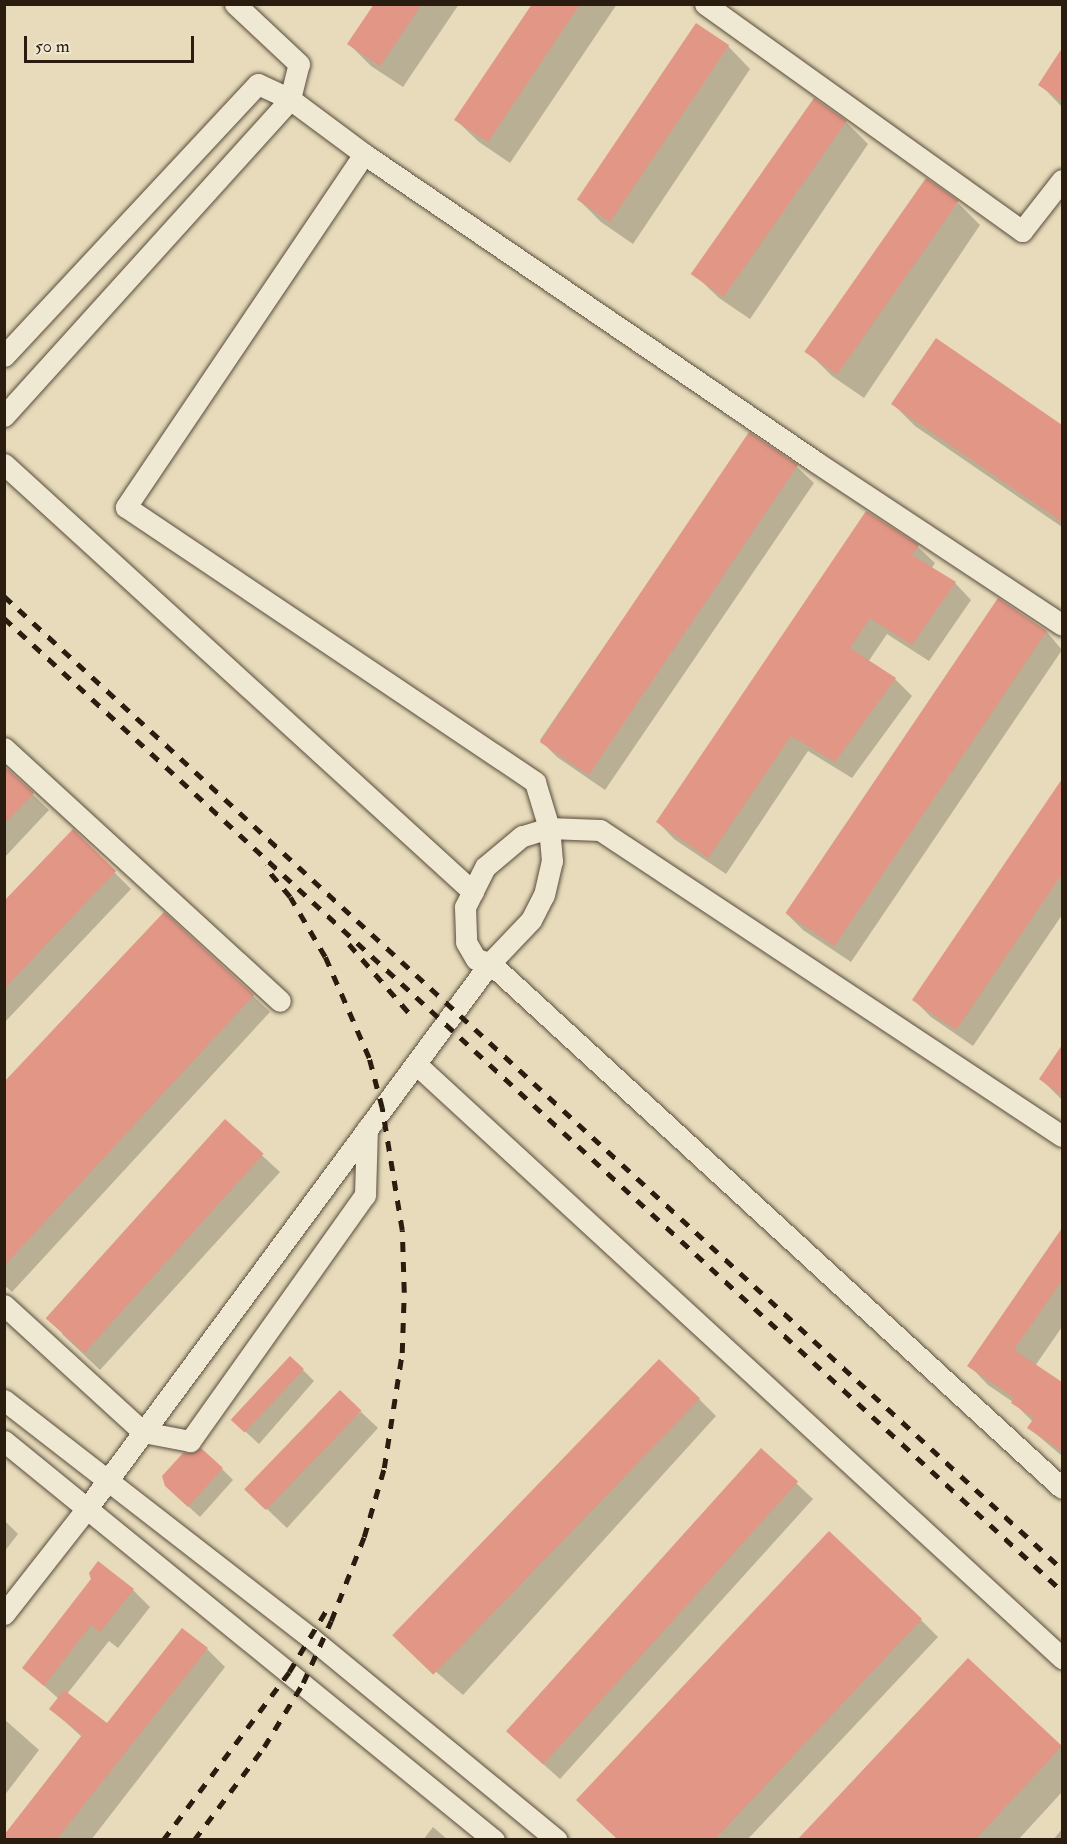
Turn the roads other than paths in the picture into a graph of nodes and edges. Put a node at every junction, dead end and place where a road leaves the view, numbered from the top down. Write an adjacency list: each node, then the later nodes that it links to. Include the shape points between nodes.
1 (235, 4): 3 (street, via 299,64)
2 (705, 4): 5 (street, via 1022,231)
3 (290, 99): 4 (street); 6 (street, via 258,84); 7 (street)
4 (364, 154): 9 (street); 11 (street, via 126,507 535,782)
5 (1062, 180)
6 (4, 356)
7 (4, 416)
8 (4, 464): 12 (street)
9 (1062, 625)
10 (4, 748): 14 (street)
11 (549, 828): 12 (street, via 522,836 485,867); 13 (street, via 552,861 544,895 531,920); 17 (street, via 600,830)
12 (473, 892): 13 (street, via 465,907 466,942 476,959)
13 (490, 963): 15 (street); 23 (street)
14 (280, 1002)
15 (416, 1064): 16 (street); 26 (street)
16 (367, 1129): 20 (street); 20 (street, via 365,1195 190,1440)
17 (1062, 1136)
18 (4, 1305): 20 (street)
19 (4, 1400): 22 (street)
20 (143, 1432): 22 (street)
21 (4, 1441): 24 (street)
22 (107, 1481): 24 (street); 28 (street, via 311,1638)
23 (1062, 1488)
24 (88, 1507): 25 (street); 27 (street)
25 (4, 1614)
26 (1062, 1658)
27 (494, 1839)
28 (557, 1839)

